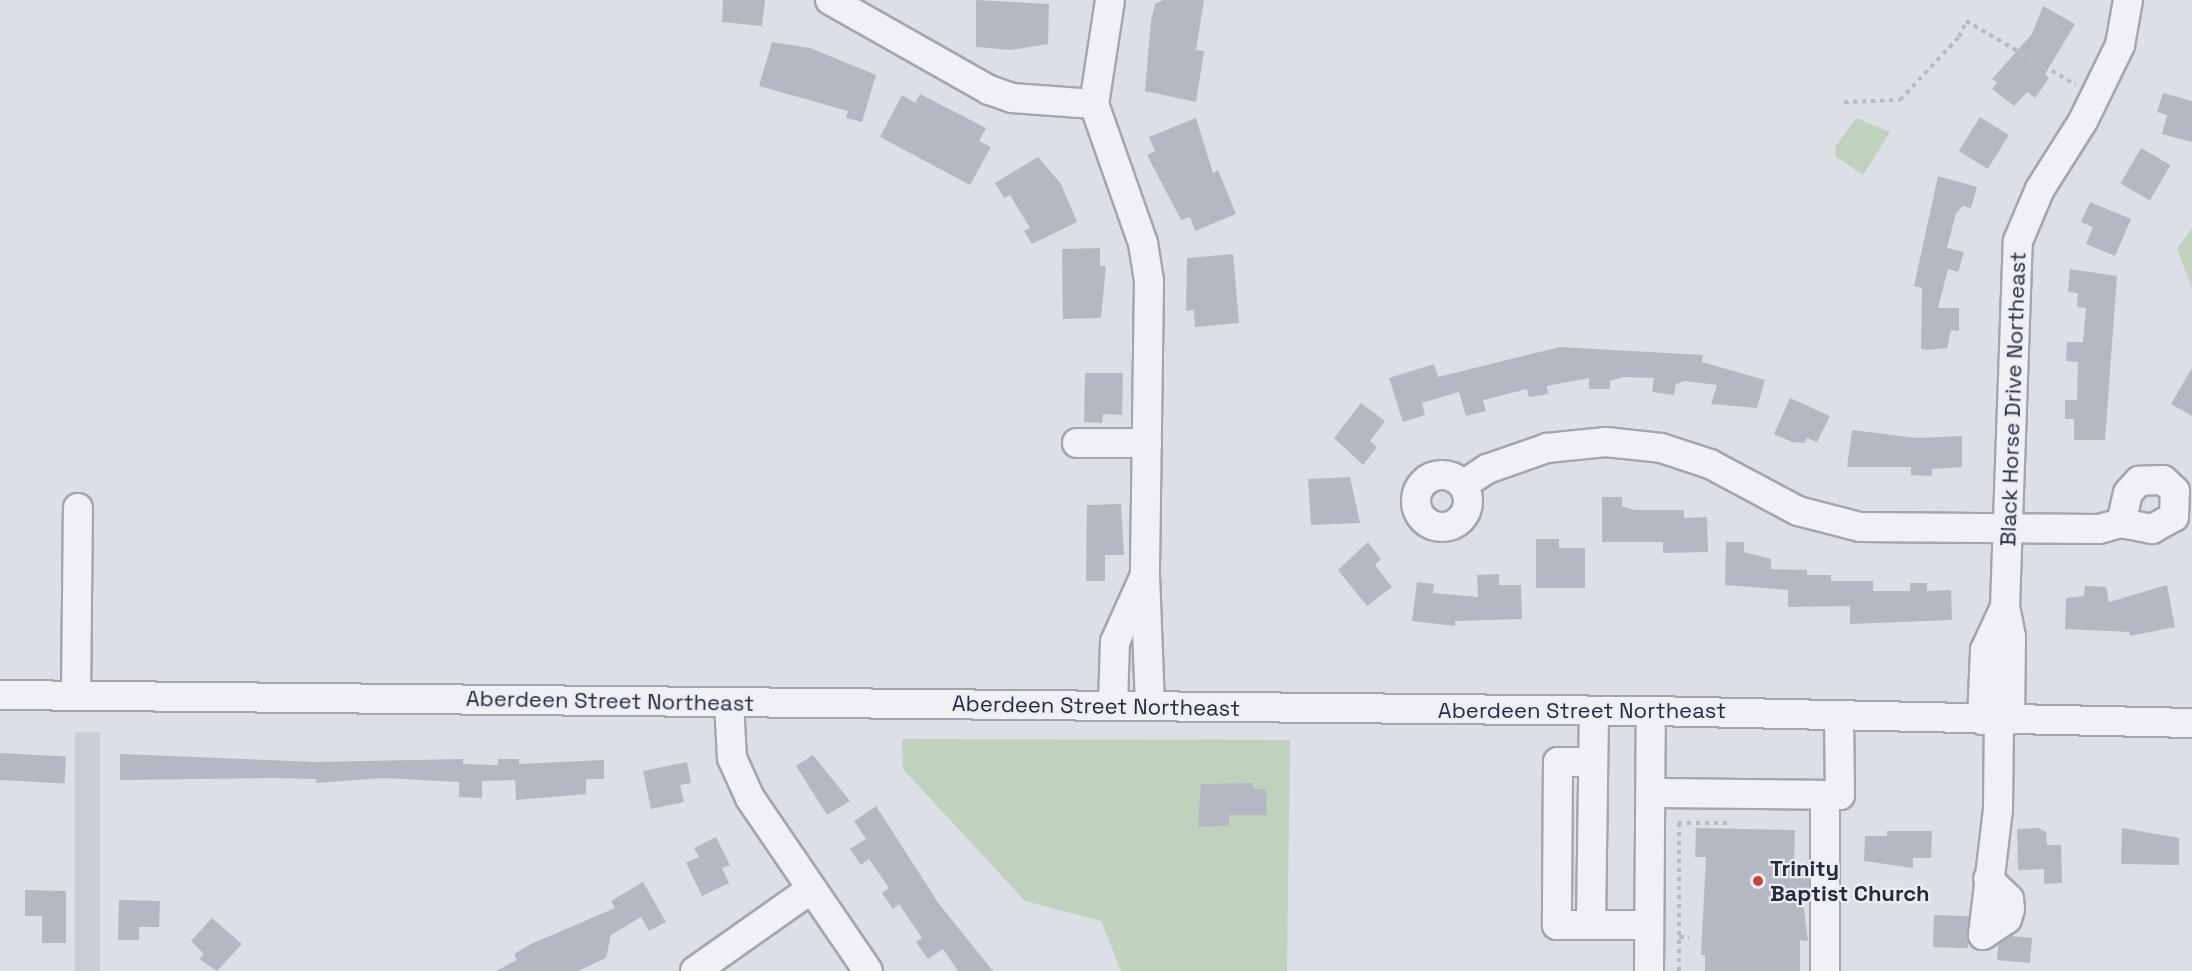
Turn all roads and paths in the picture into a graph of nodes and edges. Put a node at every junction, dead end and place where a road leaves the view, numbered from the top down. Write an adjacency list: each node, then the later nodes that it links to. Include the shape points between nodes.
1 (830, 0): 6 (street, via 989,90 1035,102)
2 (1110, 0): 6 (street)
3 (2128, 0): 12 (street, Black Horse Drive Northeast, via 2120,45 2083,121 2040,189 2018,242)
4 (2080, 87): 5 (path, via 1966,21 1900,100)
5 (1844, 102)
6 (1094, 104): 8 (street, via 1143,243 1149,311)
7 (1077, 443): 8 (street)
8 (1147, 443): 13 (street)
9 (1463, 485): 12 (street, via 1487,469 1547,448 1606,442 1661,448 1710,464 1829,522)
10 (78, 508): 15 (street)
11 (2121, 523): 12 (street, via 2098,529)
12 (2009, 529): 22 (street, Black Horse Drive Northeast, via 2005,607 1985,650)
13 (1145, 575): 17 (street, via 1115,642); 18 (street)
14 (0, 695): 15 (street, Aberdeen Street Northeast)
15 (76, 695): 16 (street, Aberdeen Street Northeast)
16 (729, 703): 17 (street, Aberdeen Street Northeast); 30 (street, via 736,771)
17 (1113, 705): 18 (street, Aberdeen Street Northeast)
18 (1150, 706): 19 (street, Aberdeen Street Northeast)
19 (1594, 711): 20 (street, Aberdeen Street Northeast); 31 (street, via 1591,925)
20 (1651, 711): 21 (street, Aberdeen Street Northeast); 24 (street)
21 (1839, 715): 22 (street, Aberdeen Street Northeast); 25 (street, via 1839,795)
22 (1997, 720): 23 (street, Aberdeen Street Northeast); 29 (street, Black Horse Drive Northeast, via 1998,809)
23 (2192, 723)
24 (1651, 793): 25 (street); 26 (street)
25 (1825, 795): 38 (street)
26 (1650, 823): 27 (path); 31 (street)
27 (1679, 823): 28 (path); 32 (path)
28 (1728, 823)
29 (1988, 879)
30 (810, 890): 34 (street); 35 (street)
31 (1649, 925): 36 (street)
32 (1679, 937): 33 (path); 37 (path)
33 (1689, 937)
34 (695, 971)
35 (868, 971)
36 (1649, 971)
37 (1679, 971)
38 (1825, 971)

